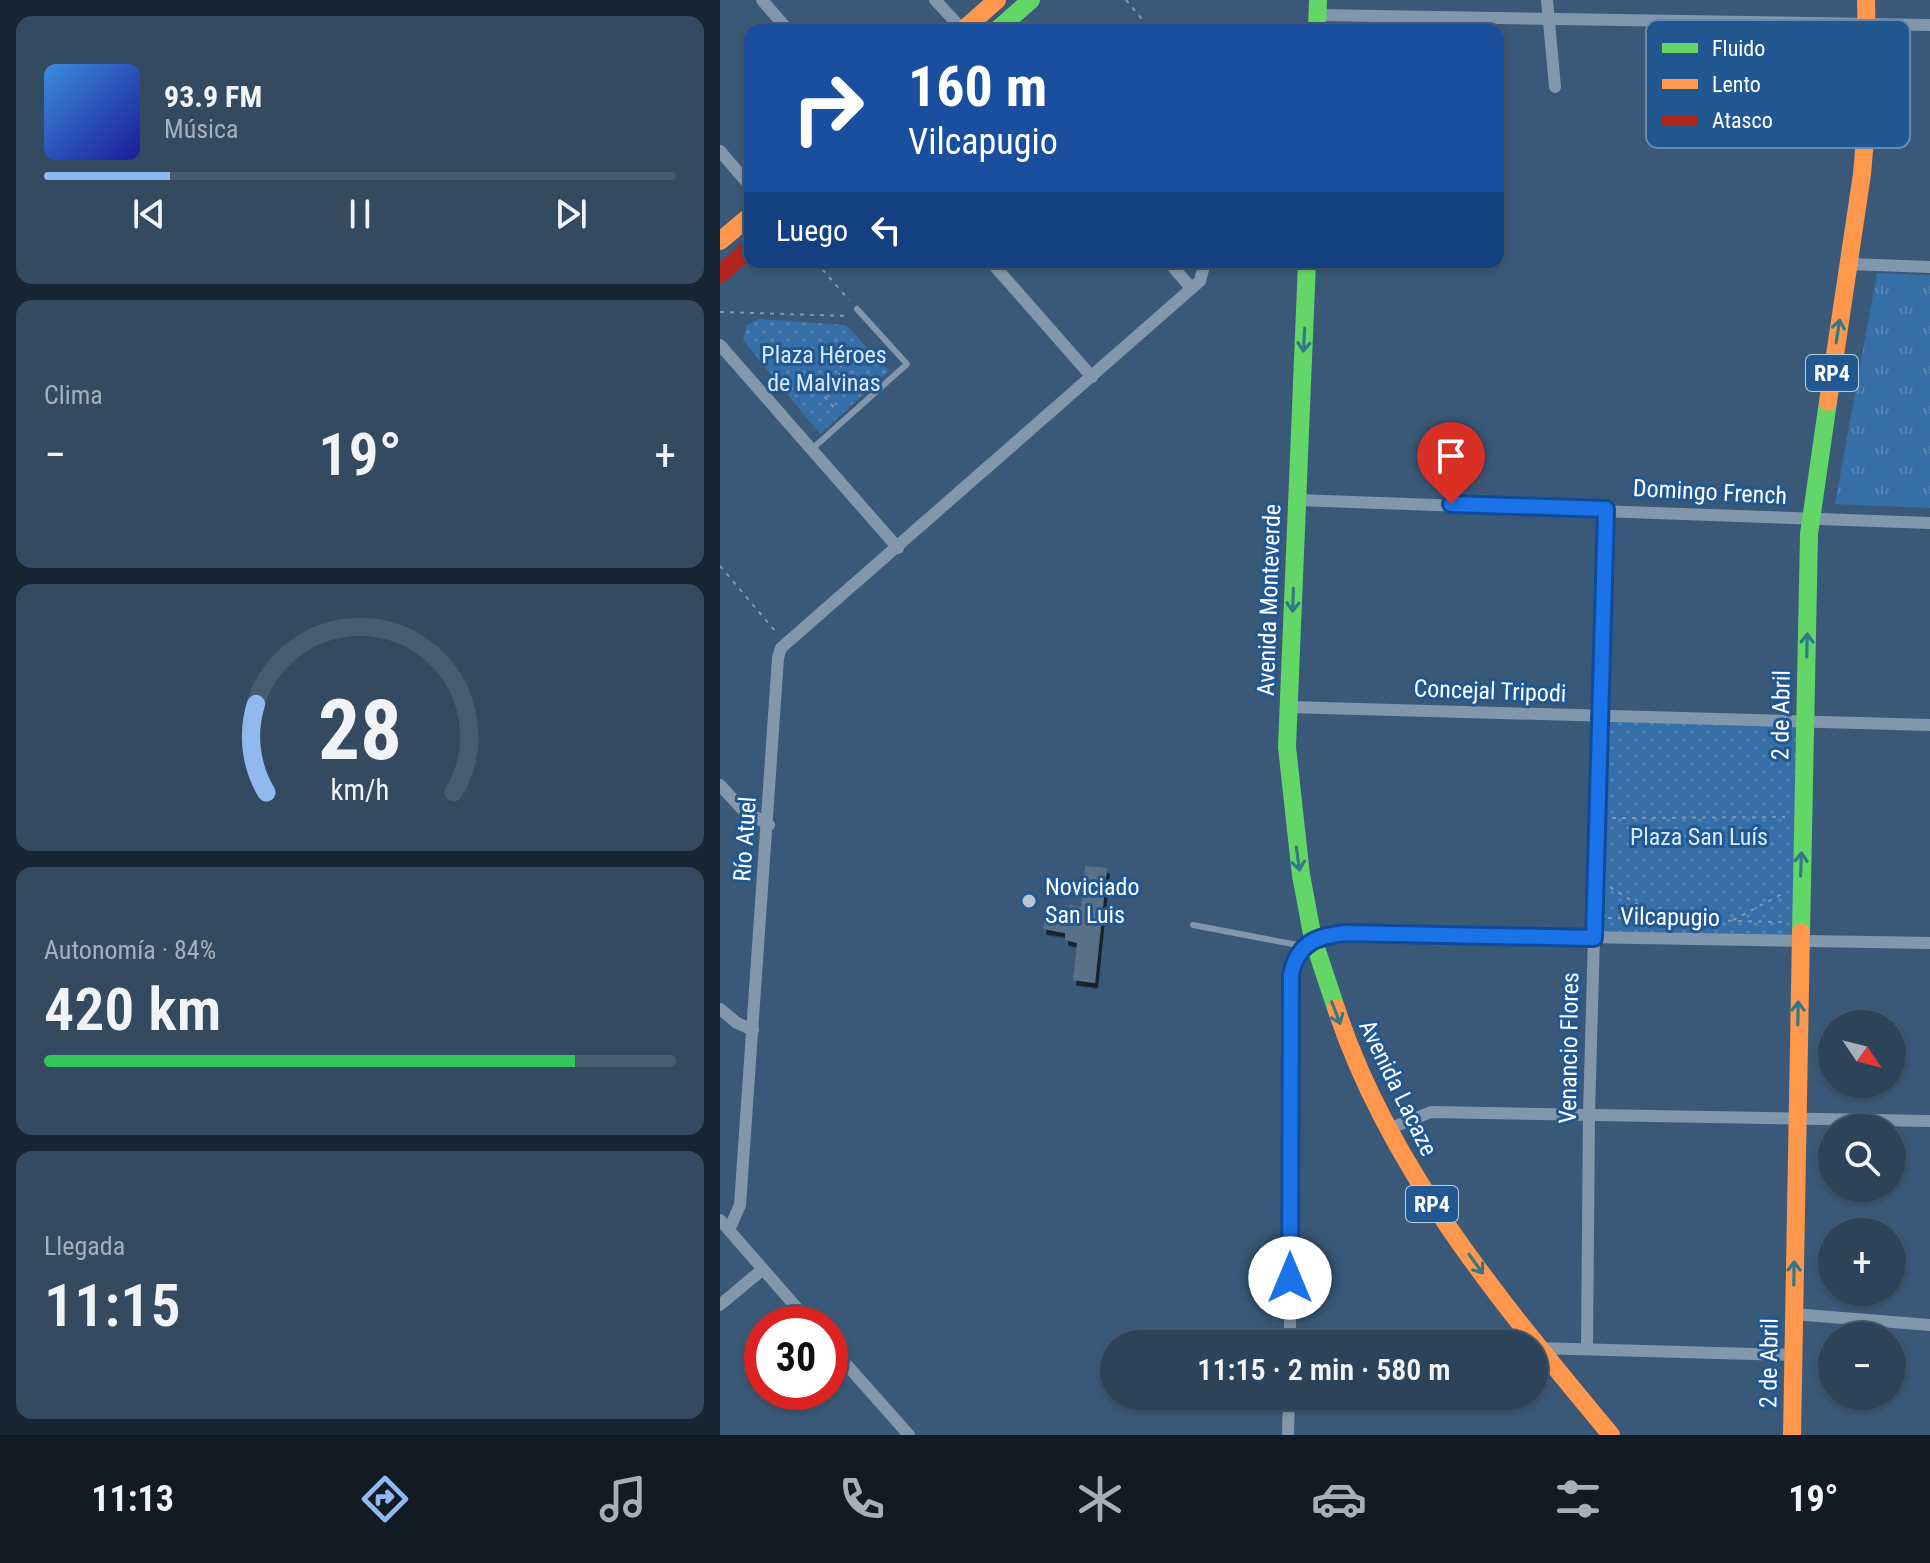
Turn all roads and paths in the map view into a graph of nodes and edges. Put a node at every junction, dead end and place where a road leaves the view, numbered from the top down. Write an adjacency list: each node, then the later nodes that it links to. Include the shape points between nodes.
1 (762, 0): 11 (street)
2 (935, 0): 12 (street)
3 (997, 0): 13 (main road)
4 (1031, 0): 10 (main road)
5 (1126, 0): 14 (path)
6 (1547, 0): 8 (street)
7 (1317, 15): 8 (street)
8 (1549, 21): 9 (street); 17 (street)
9 (1646, 22)
10 (1011, 23)
11 (783, 24)
12 (957, 24)
13 (970, 24)
14 (1146, 24)
15 (1910, 24): 16 (street)
16 (1930, 25)
17 (1555, 87)
18 (1865, 148): 25 (main road, 2 de Abril / RP4)
19 (720, 151): 20 (street)
20 (744, 179)
21 (744, 221): 22 (main road)
22 (720, 243): 24 (main road)
23 (744, 253): 24 (main road)
24 (735, 261): 32 (main road)
25 (1849, 264): 26 (street); 47 (main road, 2 de Abril / RP4, one-way to 25)
26 (1930, 267)
27 (821, 268): 34 (path)
28 (996, 268): 38 (street)
29 (1176, 268): 33 (street)
30 (1203, 268): 33 (street)
31 (1307, 268): 45 (main road, Avenida Monteverde / RP4, one-way to 45)
32 (720, 274)
33 (1196, 284): 38 (street)
34 (857, 309): 35 (path, via 848,318); 40 (lane, via 907,364)
35 (720, 312)
36 (720, 345): 42 (street)
37 (841, 365): 39 (path)
38 (1092, 377): 49 (street)
39 (839, 387): 40 (path); 41 (path)
40 (882, 387): 43 (lane)
41 (817, 388): 42 (path); 43 (path)
42 (760, 390): 44 (street)
43 (845, 419): 44 (lane)
44 (812, 449): 49 (street)
45 (1297, 500): 46 (street, Domingo French); 52 (main road, Avenida Monteverde / RP4, one-way to 52)
46 (1606, 509): 47 (street, Domingo French); 53 (street, Venancio Flores)
47 (1810, 519): 48 (street, Domingo French); 54 (main road, 2 de Abril / RP4, one-way to 47)
48 (1930, 523)
49 (898, 548): 51 (street)
50 (720, 566): 51 (path)
51 (785, 642): 59 (street, Río Atuel, via 778,658)
52 (1288, 707): 53 (street, Concejal Tripodi); 68 (main road, Avenida Monteverde / RP4, one-way to 68, via 1291,805)
53 (1600, 716): 54 (street, Concejal Tripodi); 58 (street, Venancio Flores)
54 (1806, 723): 55 (street, Concejal Tripodi); 57 (main road, 2 de Abril / RP4)
55 (1930, 725)
56 (720, 785): 59 (street, via 742,809)
57 (1802, 816): 58 (path); 69 (main road, 2 de Abril / RP4, one-way to 57)
58 (1597, 818): 67 (street, Venancio Flores)
59 (769, 825): 72 (street, Río Atuel)
60 (1792, 888): 64 (path)
61 (1608, 898): 63 (path, via 1608,887)
62 (1608, 909): 63 (path, via 1608,920)
63 (1663, 921): 64 (path)
64 (1730, 921): 65 (path)
65 (1792, 922)
66 (1193, 925): 68 (lane)
67 (1594, 938): 68 (street, Vilcapugio, via 1346,933); 69 (street, Vilcapugio); 73 (street, Venancio Flores)
68 (1308, 942): 76 (main road, Avenida Lacaze / RP4, one-way to 76); 84 (street, via 1295,957 1291,974)
69 (1799, 942): 70 (street, Vilcapugio); 74 (main road, 2 de Abril / RP4, one-way to 69)
70 (1930, 943)
71 (720, 1009): 72 (street)
72 (753, 1030): 78 (street, Río Atuel, via 740,1205)
73 (1589, 1114): 74 (street); 76 (street, via 1431,1112); 87 (street, Venancio Flores)
74 (1796, 1118): 75 (street); 82 (main road, 2 de Abril / RP4, one-way to 74)
75 (1930, 1121)
76 (1388, 1129): 85 (main road, Avenida Lacaze / RP4, one-way to 85, via 1436,1209)
77 (720, 1220): 78 (street)
78 (729, 1230): 79 (street)
79 (763, 1269): 80 (street); 81 (street)
80 (720, 1305)
81 (795, 1306)
82 (1793, 1314): 83 (street); 88 (main road, 2 de Abril / RP4)
83 (1930, 1325)
84 (1290, 1330)
85 (1524, 1330)
86 (1548, 1348): 87 (street)
87 (1587, 1349): 88 (street)
88 (1792, 1355): 95 (main road, 2 de Abril / RP4)
89 (1548, 1361): 94 (main road, Avenida Lacaze / RP4)
90 (848, 1366): 92 (street)
91 (1289, 1410): 93 (street)
92 (909, 1435)
93 (1288, 1435)
94 (1611, 1435)
95 (1792, 1435)

